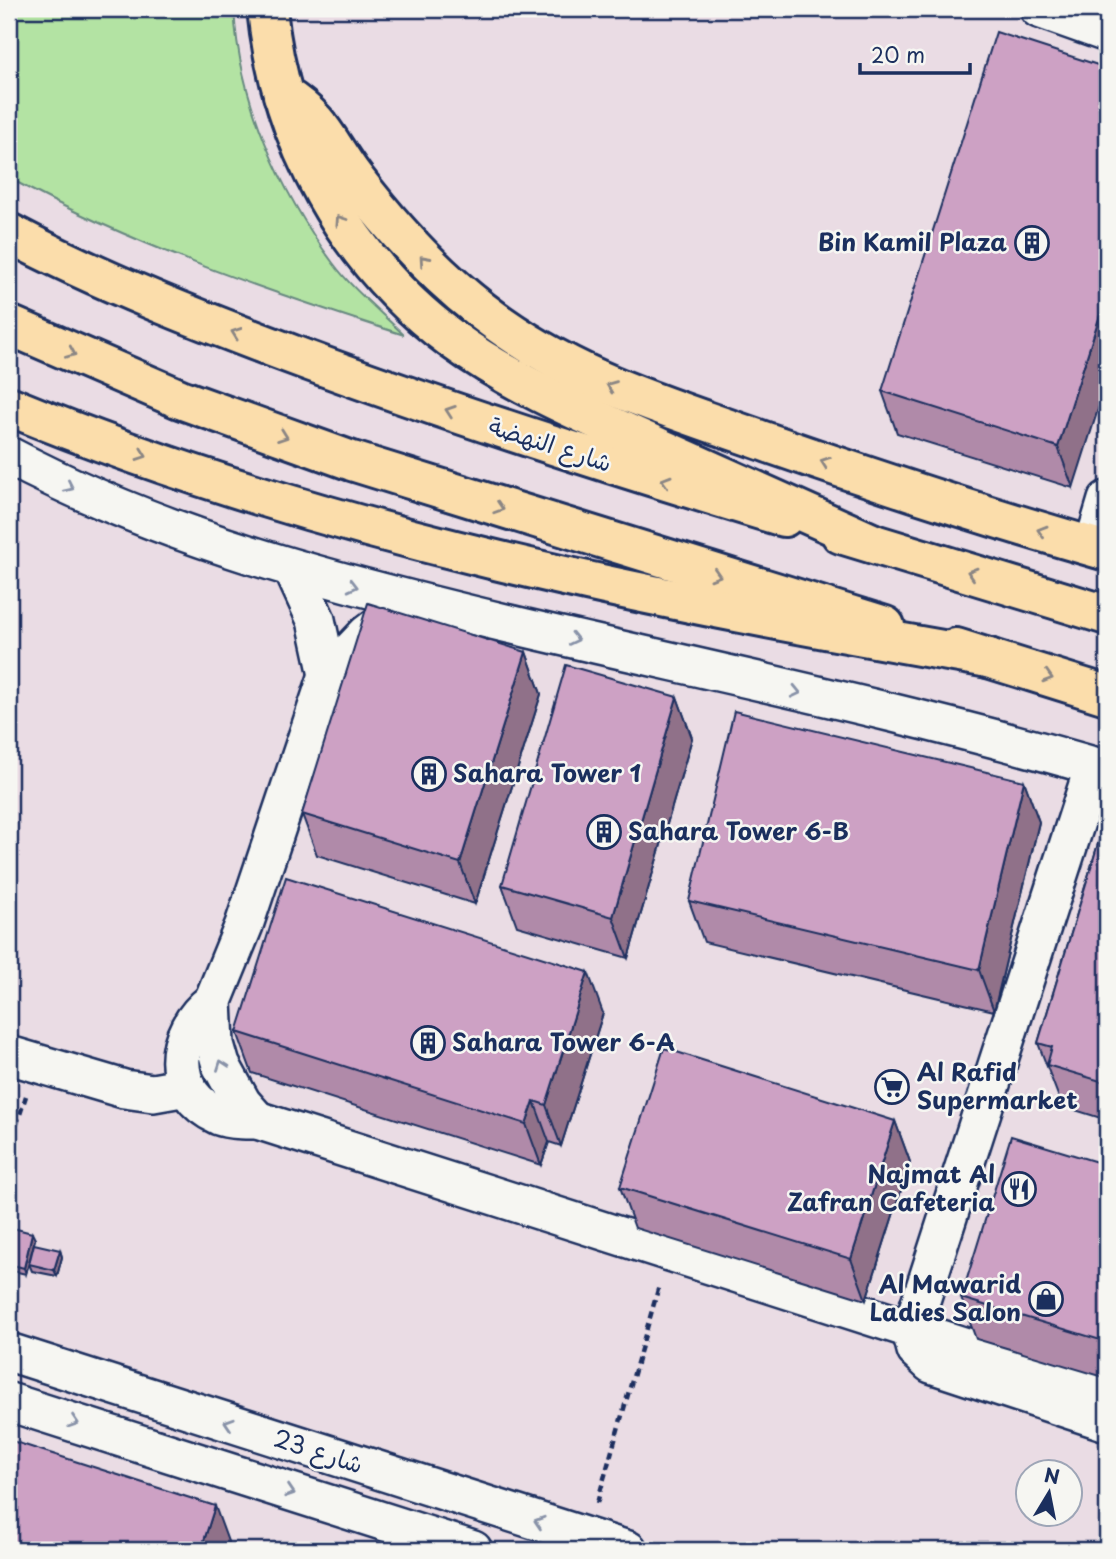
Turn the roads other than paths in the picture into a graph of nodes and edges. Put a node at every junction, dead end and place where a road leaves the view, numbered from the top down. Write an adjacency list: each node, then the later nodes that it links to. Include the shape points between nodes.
1 (267, 9): 4 (main road)
2 (1039, 9): 3 (street)
3 (1107, 33)
4 (283, 96): 10 (main road, one-way to 4, via 539,392 453,339 415,308 350,235 306,161); 11 (main road, one-way to 4, via 871,478 633,395 529,346 438,276 352,176 324,130)
5 (9, 233): 10 (main road, شارع النهضة, one-way to 5, via 564,451 362,380 213,325)
6 (9, 325): 15 (main road, one-way to 15, via 180,399 352,461)
7 (9, 406): 15 (main road, one-way to 15, via 255,495 500,563 747,617)
8 (9, 456): 12 (street, one-way to 12, via 127,513)
9 (1107, 500): 11 (street)
10 (872, 543): 14 (main road, شارع النهضة, one-way to 10)
11 (1100, 549)
12 (293, 570): 13 (street, one-way to 13); 16 (street, via 316,620)
13 (412, 601): 16 (street, via 367,634); 18 (street, one-way to 18)
14 (1107, 615)
15 (989, 658): 17 (main road, one-way to 17)
16 (328, 675): 19 (street)
17 (1107, 695)
18 (1100, 768): 25 (street)
19 (244, 925): 20 (street); 21 (street)
20 (282, 937)
21 (213, 1000): 23 (street, via 187,1027 180,1047); 24 (street, one-way to 21, via 221,1065)
22 (22, 1059): 23 (street, via 124,1089 153,1093)
23 (187, 1087): 24 (street, via 201,1104 220,1116)
24 (257, 1120): 25 (street)
25 (911, 1331): 27 (street); 29 (street, via 916,1350 931,1364)
26 (9, 1352): 31 (street, شارع 23, one-way to 26)
27 (1107, 1392)
28 (9, 1402): 30 (street, شارع 23, one-way to 30)
29 (1107, 1422)
30 (473, 1550)
31 (628, 1550)

